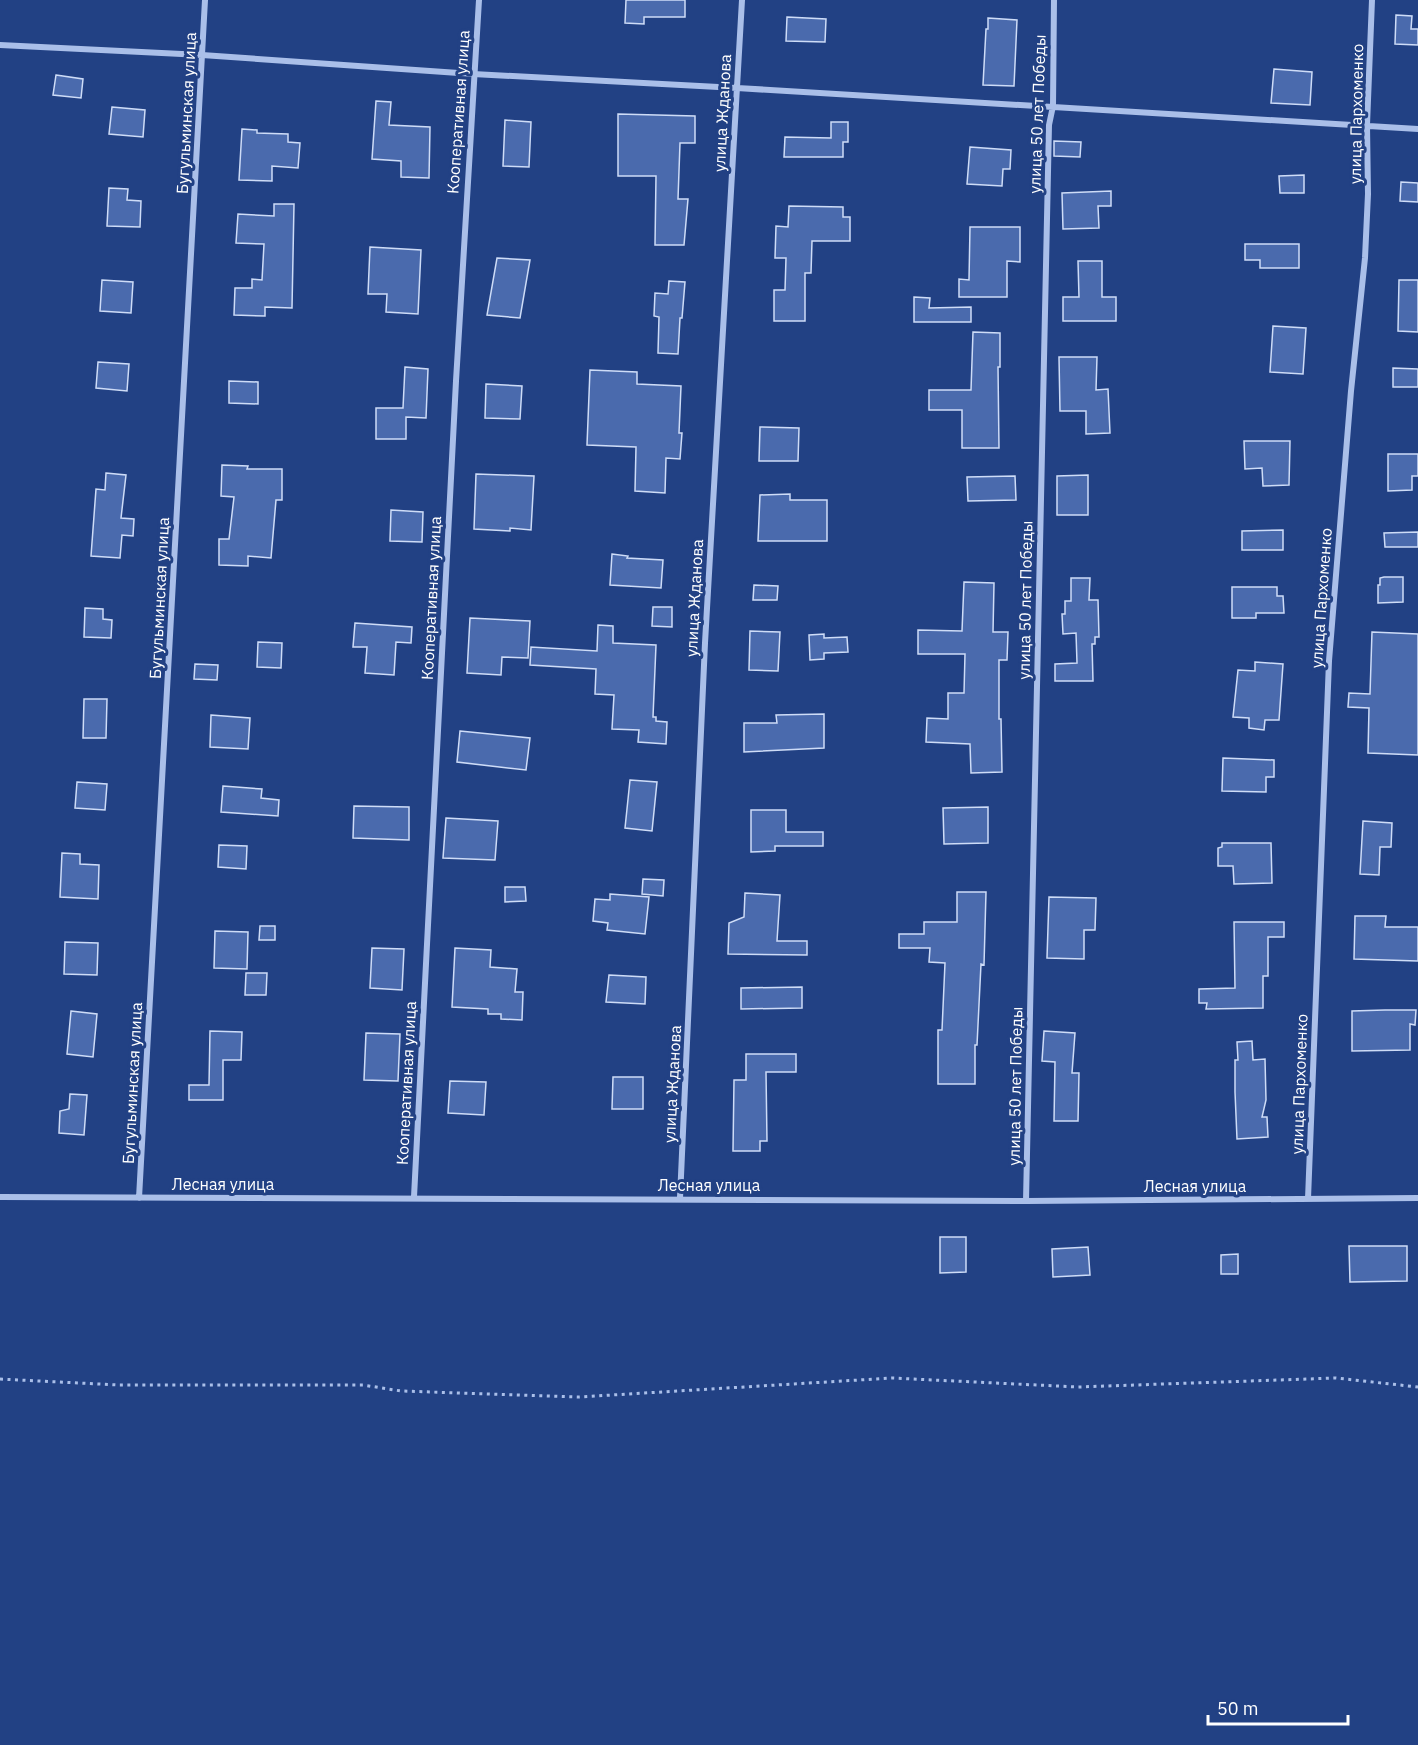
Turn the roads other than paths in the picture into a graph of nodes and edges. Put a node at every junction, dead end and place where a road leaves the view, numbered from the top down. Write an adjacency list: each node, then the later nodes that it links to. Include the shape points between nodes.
1 (205, 0): 7 (street, Бугульминская улица)
2 (478, 0): 8 (street, Кооперативная улица)
3 (742, 0): 9 (street, улица Жданова)
4 (1054, 0): 10 (street, улица 50 лет Победы)
5 (1372, 0): 11 (street, улица Пархоменко)
6 (0, 45): 7 (street)
7 (202, 55): 8 (street); 15 (street, Бугульминская улица)
8 (473, 74): 9 (street); 14 (street, Кооперативная улица)
9 (737, 88): 10 (street); 16 (street, улица Жданова, via 706,631)
10 (1053, 106): 11 (street); 19 (street, улица 50 лет Победы, via 1048,149)
11 (1367, 125): 12 (street); 18 (street, улица Пархоменко, via 1365,258 1329,661)
12 (1418, 129)
13 (0, 1197): 15 (street, Лесная улица)
14 (414, 1197): 15 (street, Лесная улица); 16 (street, Лесная улица)
15 (140, 1198)
16 (680, 1198): 19 (street, Лесная улица)
17 (1418, 1198): 18 (street, Лесная улица)
18 (1308, 1199): 19 (street, Лесная улица)
19 (1026, 1201)

